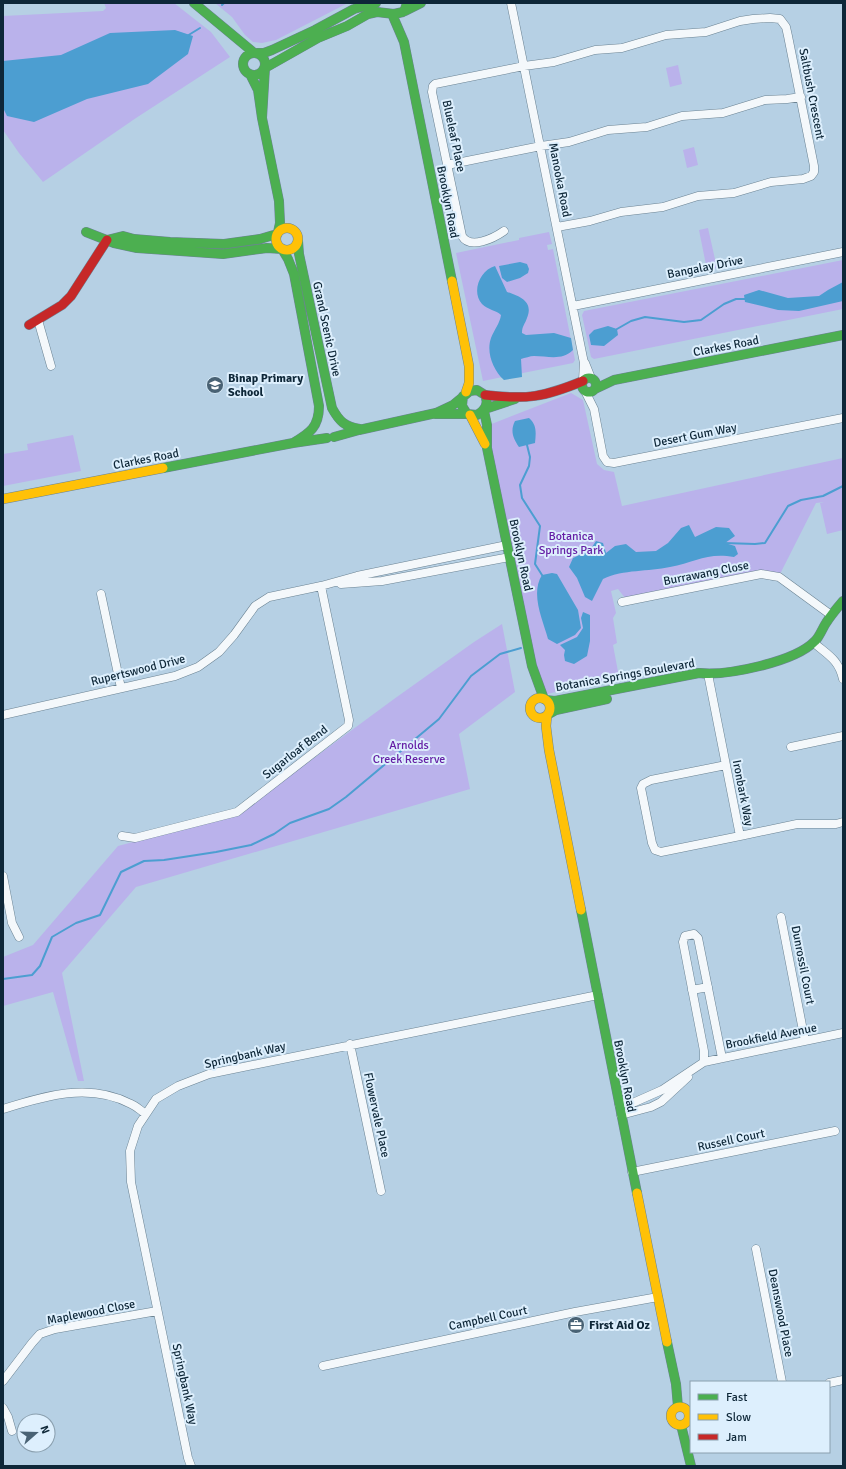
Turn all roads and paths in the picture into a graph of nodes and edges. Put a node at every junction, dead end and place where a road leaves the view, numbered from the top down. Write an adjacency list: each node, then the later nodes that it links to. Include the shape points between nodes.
1 (194, 3): 8 (street, Grand Scenic Drive)
2 (376, 3): 10 (street, via 354,9 272,50)
3 (385, 3): 7 (street, Brooklyn Road, via 385,7)
4 (421, 3): 6 (street)
5 (511, 3): 12 (street, Manooka Road)
6 (405, 9): 7 (street, via 397,15); 9 (street, Brooklyn Road)
7 (391, 13): 9 (street, Brooklyn Road); 13 (street, via 376,12 363,17 277,59)
8 (222, 25): 10 (street, Grand Scenic Drive); 11 (street, Grand Scenic Drive, via 239,48)
9 (404, 42): 34 (street, Brooklyn Road)
10 (255, 53): 11 (street, via 246,55); 13 (street, Grand Scenic Drive, via 264,57)
11 (243, 62): 14 (street, Grand Scenic Drive, via 244,69)
12 (524, 66): 15 (street, Saltbush Crescent, via 554,62 595,50 622,48 666,35 706,32 740,21 776,18 786,27); 17 (street, Manooka Road); 18 (street, Blueleaf Place, via 433,86 432,92)
13 (265, 68): 14 (street, via 257,75); 16 (street, Grand Scenic Drive)
14 (250, 74): 16 (street, Grand Scenic Drive, via 258,90)
15 (801, 97): 17 (street, via 765,100 723,113 682,116 647,128 608,130 569,142); 20 (street, Saltbush Crescent, via 814,166 814,172 808,178 771,182 734,193 698,196 663,207 621,212)
16 (262, 118): 19 (street, Grand Scenic Drive)
17 (541, 146): 18 (street); 20 (street, Manooka Road)
18 (447, 165): 22 (street, Blueleaf Place, via 463,239 476,242 491,239)
19 (279, 201): 21 (street, Grand Scenic Drive); 24 (street, Grand Scenic Drive)
20 (557, 228): 29 (street, Manooka Road)
21 (294, 230): 24 (street, via 287,228); 26 (street, Grand Scenic Drive)
22 (504, 231)
23 (86, 232): 25 (street)
24 (278, 233): 25 (street, via 257,241 224,244 134,239 123,236); 27 (street, Grand Scenic Drive, via 277,245)
25 (107, 240): 27 (street, via 138,248 209,254 267,248); 30 (street, via 71,296)
26 (298, 241): 27 (street, via 294,249); 43 (street, Grand Scenic Drive, via 329,399)
27 (282, 249): 44 (street, Grand Scenic Drive, via 291,265 319,399)
28 (843, 252): 29 (street, Bangalay Drive)
29 (572, 306): 35 (street, Manooka Road)
30 (38, 320): 31 (street); 33 (street)
31 (29, 325)
32 (843, 335): 35 (street, Clarkes Road)
33 (51, 366)
34 (469, 366): 36 (street, Brooklyn Road, via 469,388); 37 (street, Brooklyn Road)
35 (588, 385): 38 (street, Clarkes Road, via 573,392 560,391); 42 (street, Desert Gum Way, via 603,456 607,462 614,463)
36 (464, 394): 37 (street, via 474,389); 40 (street, Clarkes Road, via 455,403); 41 (street, via 462,406)
37 (484, 394): 38 (street, Clarkes Road); 39 (street, via 487,404)
38 (517, 398): 39 (street, Clarkes Road)
39 (485, 410): 41 (street, via 477,415); 48 (street, Brooklyn Road)
40 (435, 414): 41 (street, Clarkes Road); 45 (street, Clarkes Road)
41 (468, 414): 48 (street, Brooklyn Road)
42 (843, 418)
43 (337, 420): 44 (street, Clarkes Road, via 327,415 320,418); 45 (street, Clarkes Road, via 343,425); 46 (street, via 339,429)
44 (317, 423): 46 (street, via 318,432 324,437); 47 (street, Clarkes Road, via 308,434)
45 (364, 429): 46 (street, Clarkes Road)
46 (331, 437): 47 (street, Clarkes Road)
47 (293, 442): 49 (street, Clarkes Road)
48 (487, 448): 50 (street, Brooklyn Road)
49 (3, 499)
50 (507, 546): 51 (street, Brooklyn Road); 52 (street, Rupertswood Drive)
51 (510, 557): 53 (street, Rupertswood Drive); 60 (street, Brooklyn Road)
52 (428, 562): 53 (street); 54 (street, Rupertswood Drive)
53 (429, 571): 54 (street, Rupertswood Drive, via 382,581)
54 (321, 586): 63 (street, Rupertswood Drive, via 269,597 255,606 219,652 198,667 175,676); 74 (street, Sugarloaf Bend, via 349,720 348,726 237,812 135,838)
55 (101, 594): 63 (street)
56 (843, 600): 58 (street, Botanica Springs Boulevard)
57 (622, 602): 58 (street, Burrawang Close, via 761,574 779,577)
58 (831, 615): 59 (street, Botanica Springs Boulevard)
59 (814, 643): 61 (street, Botanica Springs Boulevard, via 802,652 776,662); 62 (street, via 836,662)
60 (532, 666): 64 (street, Brooklyn Road, via 538,687); 65 (street, Brooklyn Road)
61 (708, 674): 64 (street, Botanica Springs Boulevard, via 699,673 567,699); 67 (street, Botanica Springs Boulevard, via 700,679 565,708); 72 (street, Ironbark Way)
62 (843, 679)
63 (121, 688): 66 (street, Rupertswood Drive)
64 (545, 699): 65 (street, via 535,699); 67 (street, via 550,708)
65 (530, 706): 68 (street, via 530,712)
66 (3, 715)
67 (548, 715): 68 (street, via 540,719); 71 (street, Brooklyn Road, via 546,726)
68 (534, 717): 71 (street, Brooklyn Road)
69 (843, 736): 70 (street)
70 (790, 747)
71 (549, 750): 81 (street, Brooklyn Road)
72 (726, 766): 75 (street, Ironbark Way); 75 (street, via 651,780 643,784 642,796 655,850 661,852)
73 (843, 822): 75 (street, Ironbark Way, via 798,824)
74 (122, 836)
75 (740, 836)
76 (3, 876): 78 (street, via 12,923)
77 (781, 917): 83 (street, Dunrossil Court)
78 (19, 937)
79 (708, 987): 80 (street); 80 (street, via 698,938 694,934 685,936 683,942); 85 (street)
80 (692, 990): 86 (street)
81 (598, 994): 84 (street, Springbank Way); 88 (street, Brooklyn Road)
82 (843, 1034): 83 (street, Brookfield Avenue)
83 (805, 1041): 85 (street, Brookfield Avenue)
84 (350, 1044): 91 (street, Springbank Way, via 210,1074 178,1086 156,1099); 95 (street, Flowervale Place)
85 (722, 1058): 86 (street, Brookfield Avenue)
86 (704, 1062): 87 (street, Brookfield Avenue); 89 (street, via 669,1096)
87 (647, 1098): 88 (street, Brookfield Avenue); 89 (street)
88 (619, 1104): 92 (street, Brooklyn Road)
89 (651, 1107): 92 (street)
90 (3, 1109): 91 (street, via 46,1096 88,1092 110,1095 132,1104)
91 (146, 1114): 98 (street, Springbank Way, via 138,1126 130,1151 131,1182)
92 (621, 1115): 94 (street, Brooklyn Road)
93 (835, 1131): 94 (street, Russell Court)
94 (632, 1172): 97 (street, Brooklyn Road)
95 (381, 1191)
96 (756, 1249): 102 (street, Deanswood Place)
97 (658, 1297): 99 (street, Campbell Court, via 575,1312); 104 (street, Brooklyn Road, via 676,1384)
98 (158, 1311): 101 (street, Maplewood Close, via 55,1329 40,1334); 109 (street, Springbank Way)
99 (323, 1366)
100 (843, 1380): 103 (street)
101 (3, 1381)
102 (782, 1381)
103 (830, 1383)
104 (678, 1406): 106 (street); 107 (street, via 673,1409 670,1417 673,1423)
105 (3, 1408): 108 (street)
106 (690, 1413): 107 (street, via 689,1419)
107 (682, 1425): 110 (street)
108 (12, 1431)
109 (191, 1466)
110 (691, 1466)

